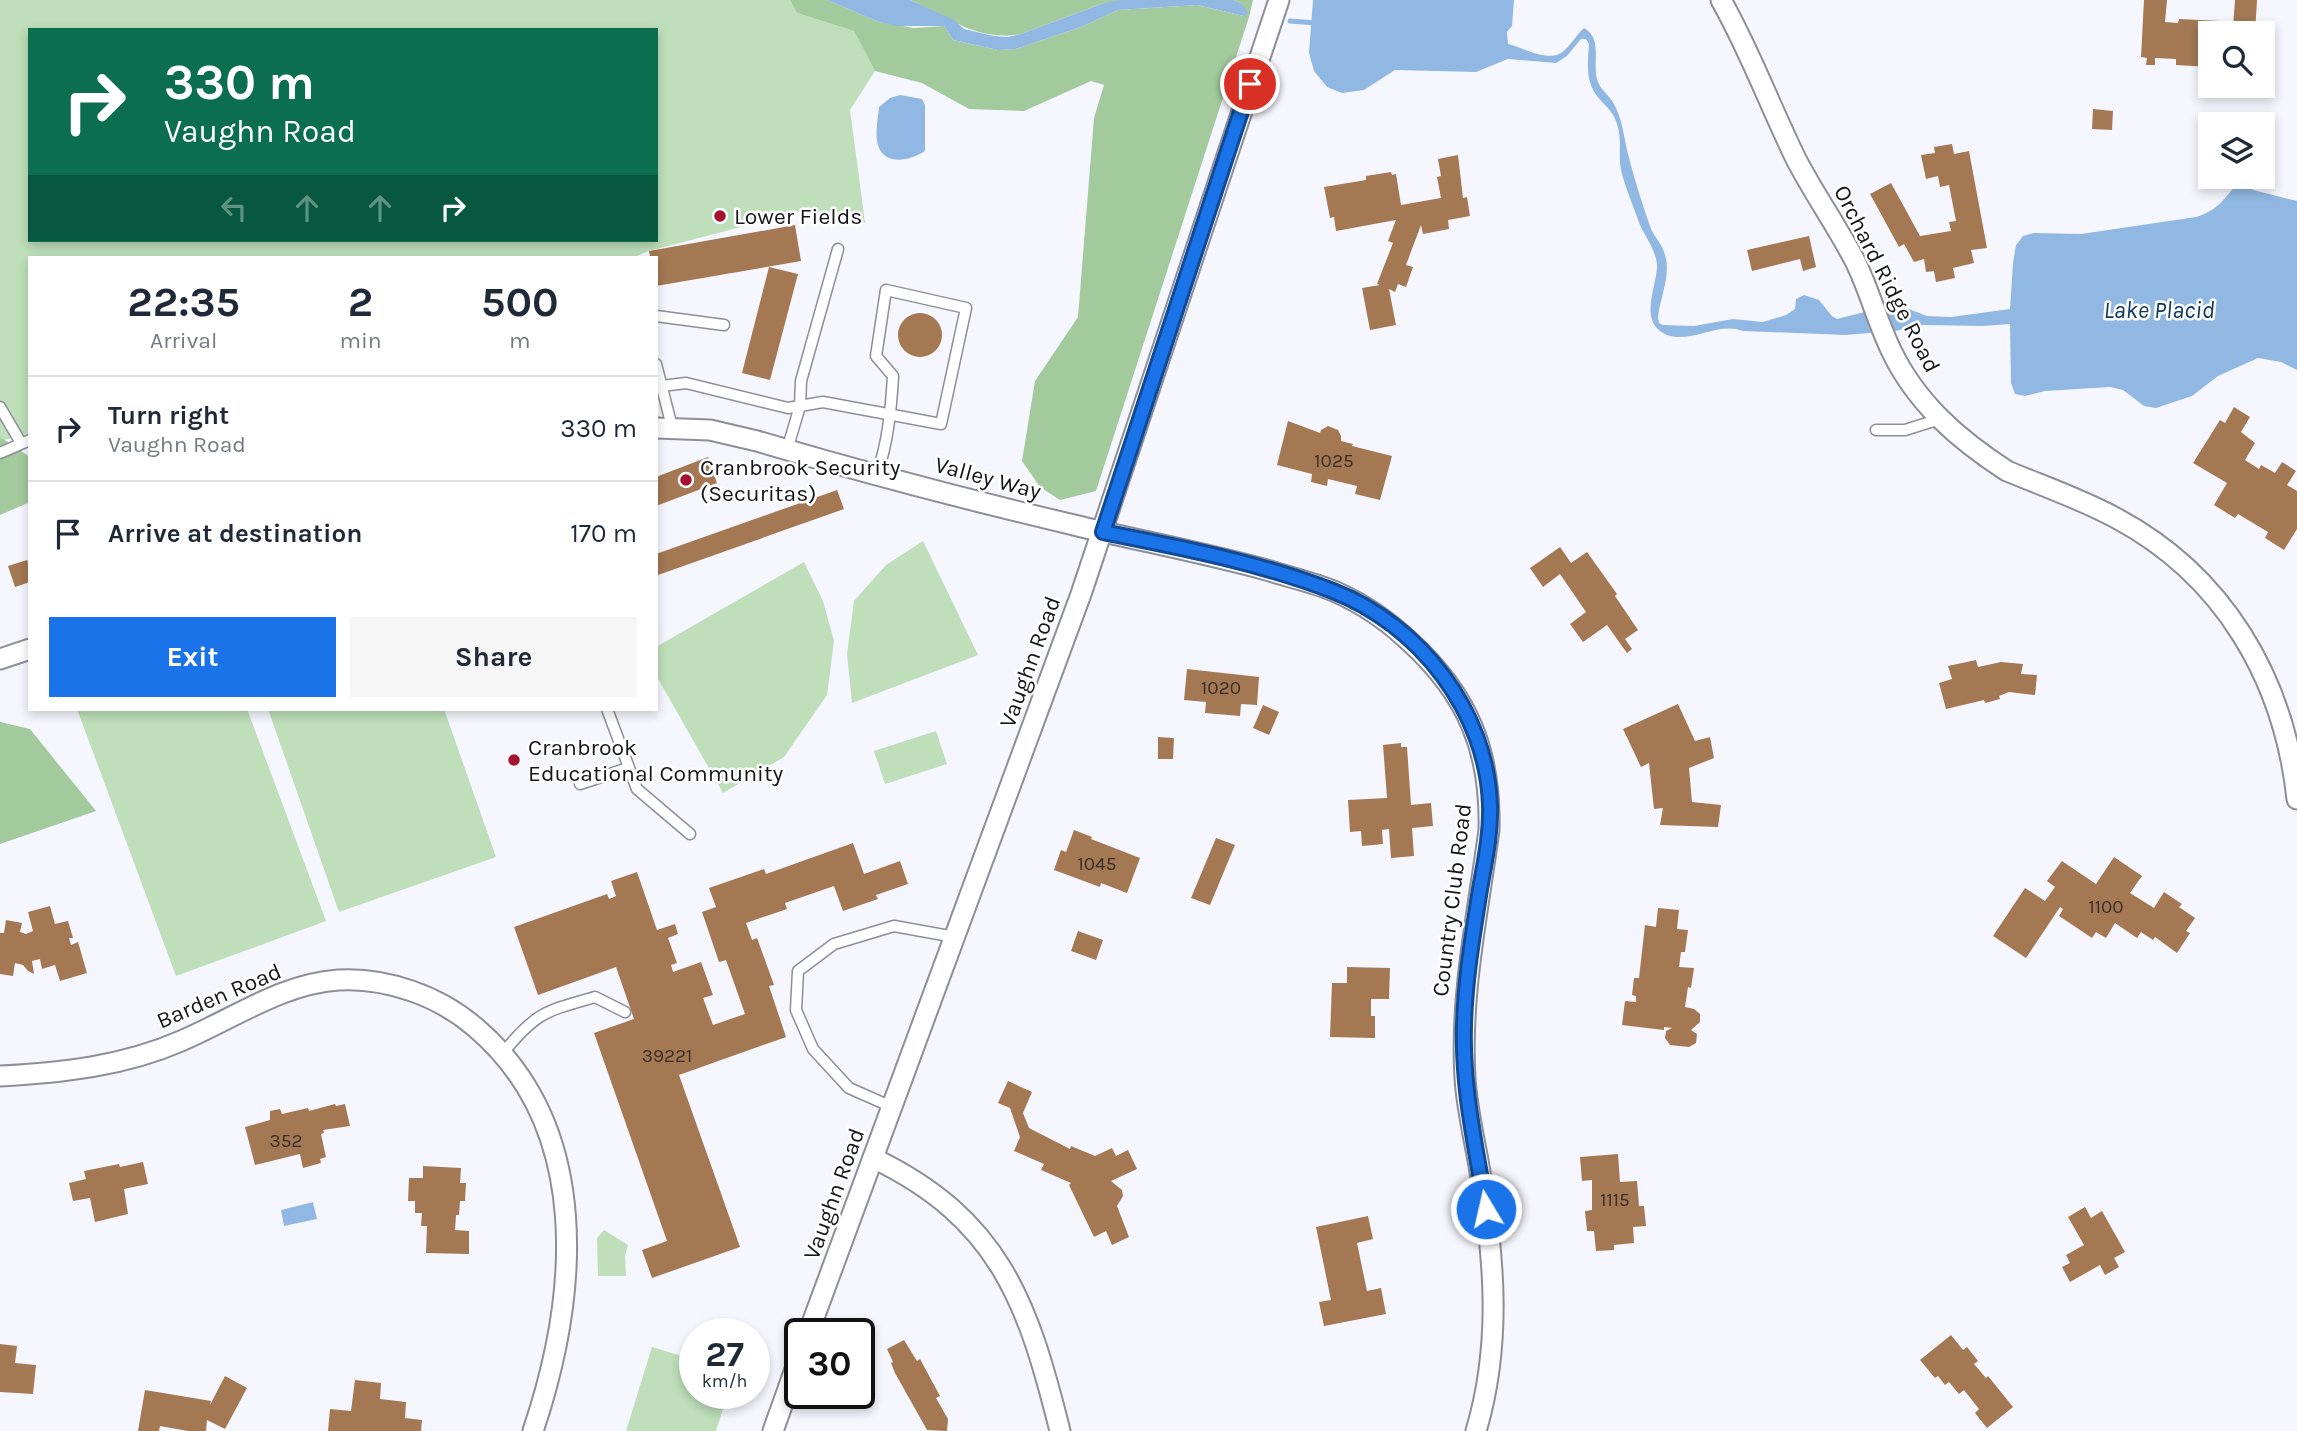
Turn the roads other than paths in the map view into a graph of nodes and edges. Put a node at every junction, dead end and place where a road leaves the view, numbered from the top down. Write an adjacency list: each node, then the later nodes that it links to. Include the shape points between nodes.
1 (1721, 0): 11 (street, Orchard Ridge Road, via 1797,159 1844,239 1906,378)
2 (1279, 1): 18 (street, Vaughn Road)
3 (838, 249): 8 (lane, via 801,381)
4 (658, 316): 5 (lane)
5 (724, 325)
6 (658, 371): 7 (lane)
7 (662, 386): 8 (lane, via 686,383 788,408); 12 (lane)
8 (800, 406): 10 (lane, via 823,402); 15 (lane)
9 (0, 407): 14 (lane)
10 (891, 415): 10 (lane, via 941,424 966,308 887,290 876,356 893,376); 17 (lane)
11 (1940, 419): 13 (lane, via 1905,430); 24 (street, Orchard Ridge Road, via 2007,471 2116,518 2198,576 2228,613 2265,677 2285,733)
12 (664, 428): 15 (street, Valley Way, via 710,430)
13 (1875, 430)
14 (25, 442): 16 (lane)
15 (787, 450): 17 (street, Valley Way)
16 (0, 453)
17 (877, 474): 18 (street, Valley Way)
18 (1103, 532): 26 (street, Vaughn Road); 37 (street, Country Club Road, via 1216,556 1335,592 1365,607 1392,625 1442,674 1475,731 1487,776 1489,830 1466,986 1464,1046 1467,1104 1492,1247 1495,1307 1489,1373)
19 (28, 650): 20 (street)
20 (0, 659)
21 (608, 711): 22 (lane)
22 (628, 768): 23 (lane); 25 (lane, via 637,789)
23 (580, 784)
24 (2297, 799)
25 (690, 834)
26 (956, 937): 30 (street, Vaughn Road); 30 (lane, via 894,926 834,944 798,971 796,1010 813,1049 849,1088)
27 (625, 1012): 28 (lane, via 595,997 542,1013)
28 (503, 1053): 29 (street, Barden Road, via 444,1005 384,984 337,980 282,993 180,1042 134,1057 62,1072); 34 (street, Barden Road, via 548,1130 559,1166 568,1227 557,1334)
29 (0, 1076)
30 (892, 1107): 31 (street, Vaughn Road)
31 (873, 1158): 32 (street, Vaughn Road); 36 (street, via 926,1187 985,1242 1020,1301)
32 (814, 1318)
33 (784, 1400): 35 (street)
34 (533, 1431)
35 (773, 1431)
36 (1060, 1431)
37 (1476, 1431)

